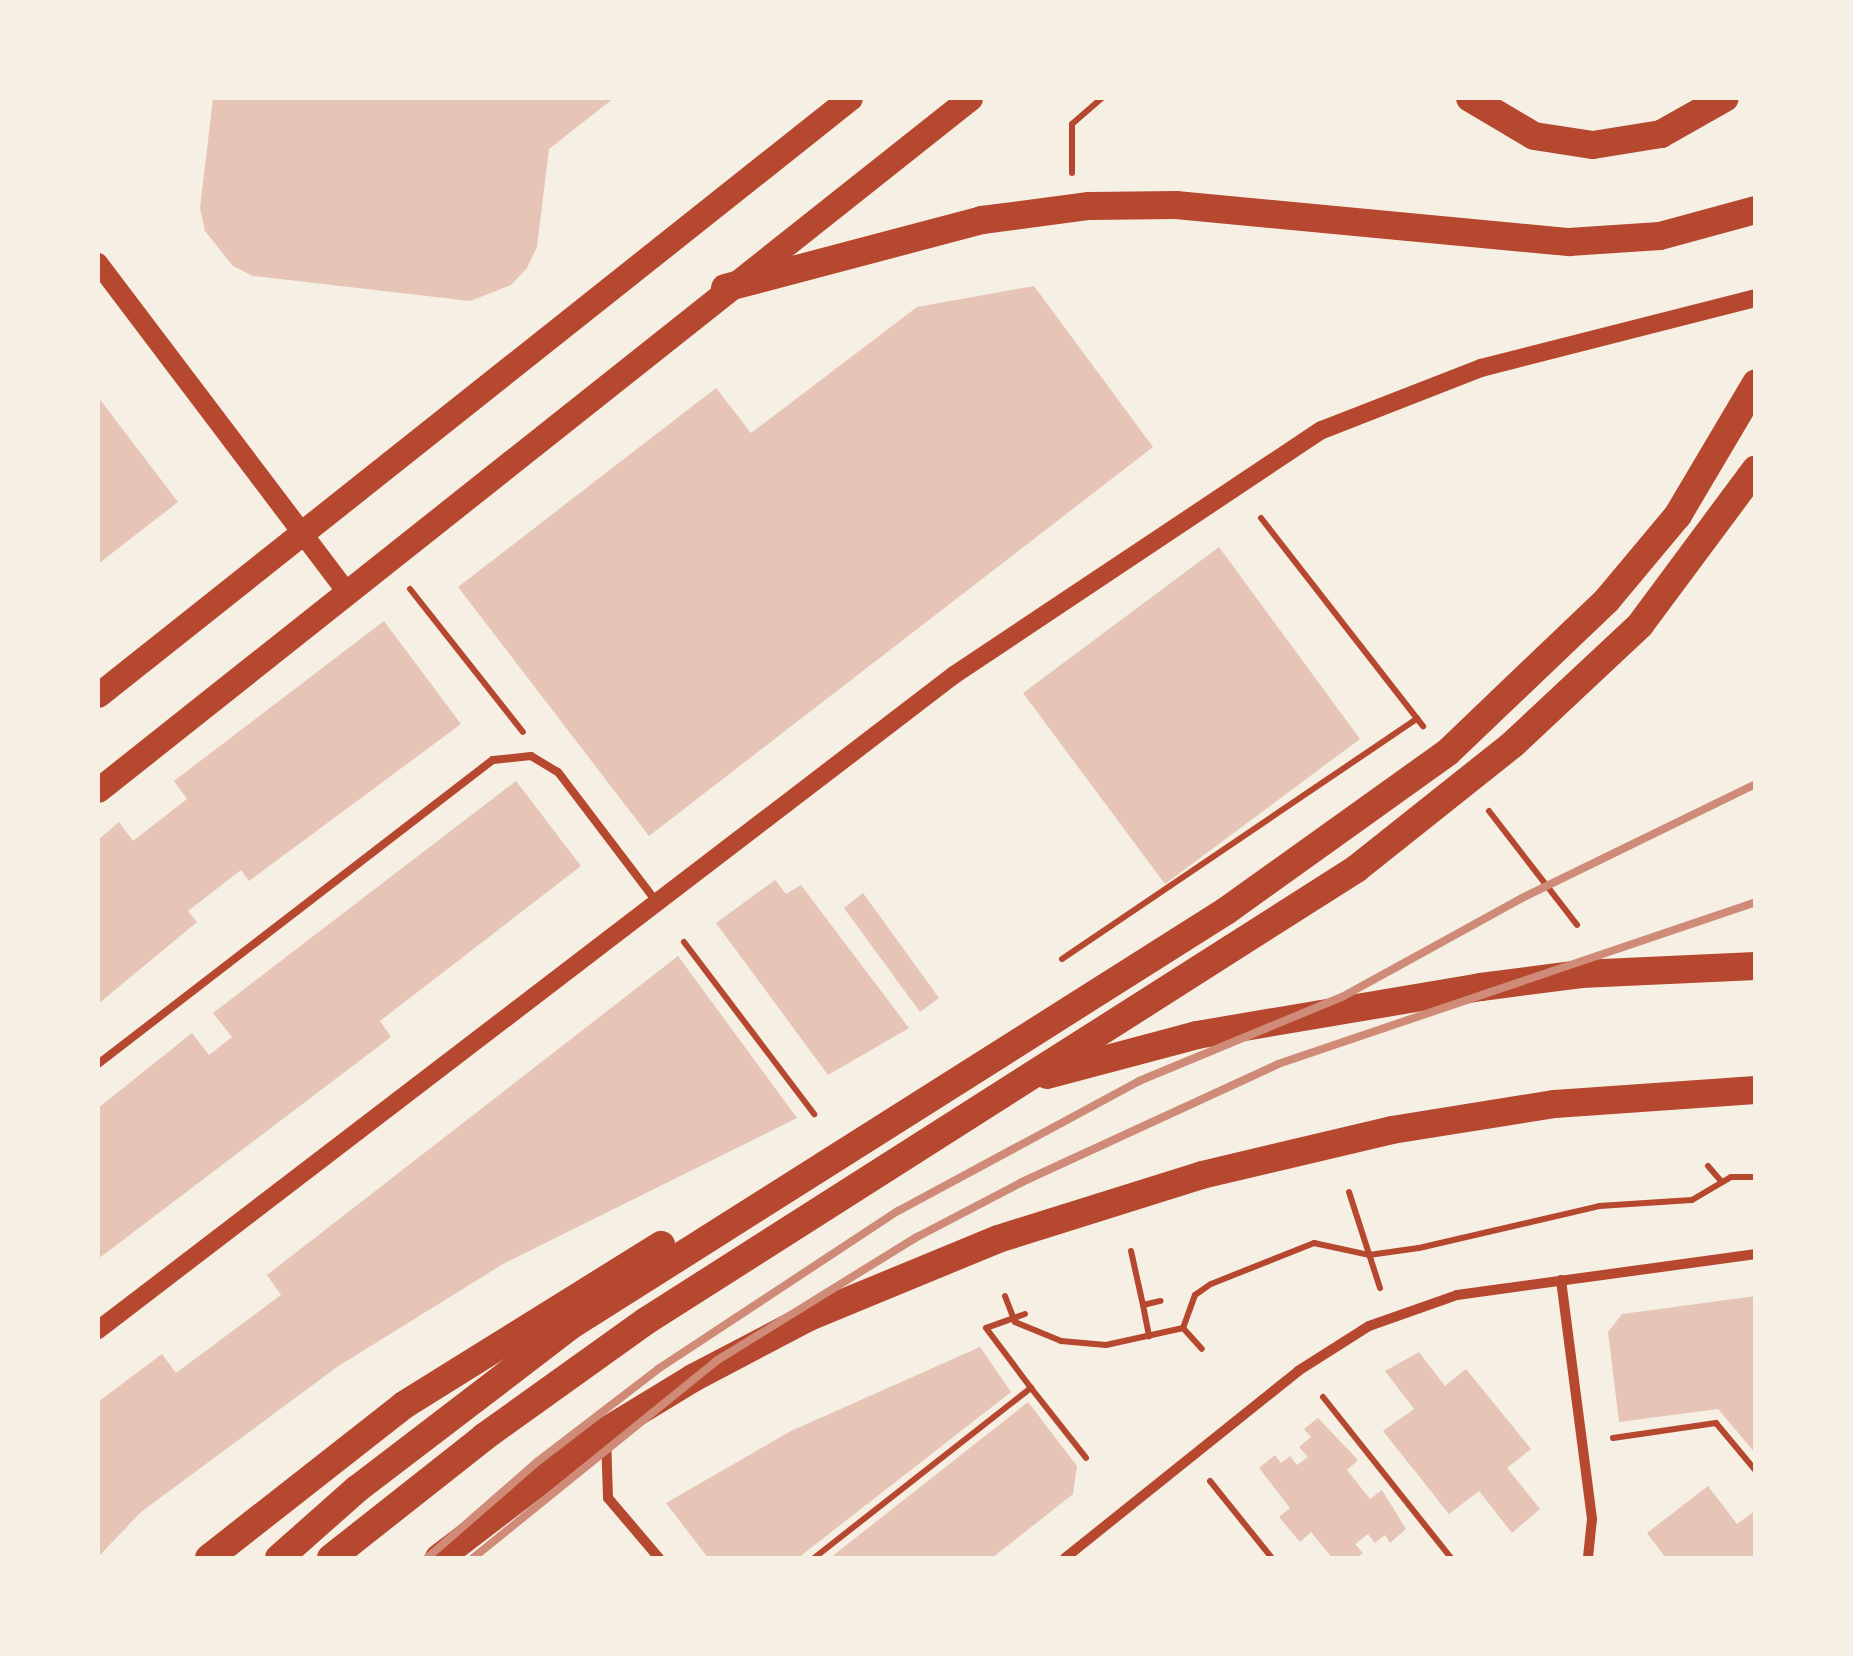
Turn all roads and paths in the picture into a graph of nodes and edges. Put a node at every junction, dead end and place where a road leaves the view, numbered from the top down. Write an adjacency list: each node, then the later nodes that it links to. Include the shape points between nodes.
1 (850, 98): 13 (main road)
2 (970, 98): 9 (main road)
3 (1102, 98): 6 (path, via 1072,124)
4 (1470, 98): 5 (highway, via 1534,136 1593,145 1661,134)
5 (1725, 98)
6 (1072, 184)
7 (1756, 210): 9 (highway, via 1660,236 1569,242 1176,205 1074,207 982,220)
8 (98, 263): 13 (main road)
9 (725, 288): 15 (main road)
10 (1756, 298): 20 (street, via 1481,368 1322,430 954,676)
11 (1756, 384): 53 (highway, via 1678,515 1607,600 1448,752 1226,911 570,1326 357,1489)
12 (1756, 469): 54 (highway, via 1640,625 1513,744 1370,859 646,1321)
13 (301, 534): 15 (main road); 16 (main road)
14 (406, 584): 18 (path)
15 (348, 593): 19 (main road)
16 (98, 695)
17 (1418, 719): 22 (path)
18 (549, 764): 20 (lane); 24 (lane, via 512,755 476,771)
19 (98, 790)
20 (655, 900): 42 (street)
21 (684, 942): 26 (path)
22 (1062, 959)
23 (1756, 966): 52 (highway, via 1581,974 1268,1022 1048,1075 916,1120 798,1171 509,1335 369,1430)
24 (98, 1064)
25 (1756, 1090): 47 (highway, via 1600,1099 1472,1116 1260,1159 1133,1195 982,1245 808,1317)
26 (814, 1114)
27 (1708, 1166): 29 (path)
28 (1756, 1177): 29 (path)
29 (1722, 1182): 32 (path, via 1692,1200 1598,1206)
30 (1350, 1192): 32 (path)
31 (1131, 1251): 38 (path)
32 (1369, 1254): 35 (path); 41 (path, via 1314,1243 1194,1295)
33 (1756, 1254): 34 (street)
34 (1561, 1280): 58 (street, via 1458,1295 1350,1336); 61 (street, via 1592,1520)
35 (1380, 1288)
36 (1005, 1296): 40 (path)
37 (1160, 1301): 38 (path)
38 (1142, 1305): 43 (path)
39 (1025, 1314): 40 (path)
40 (1013, 1318): 43 (path, via 1061,1341 1106,1346); 45 (path, via 986,1328)
41 (1183, 1328): 43 (path); 44 (path)
42 (98, 1330)
43 (1149, 1336)
44 (1202, 1349)
45 (1032, 1388): 49 (path); 57 (path)
46 (1323, 1396): 60 (path)
47 (606, 1431): 55 (highway); 56 (street, via 608,1498)
48 (1613, 1438): 50 (path, via 1716,1423)
49 (1086, 1458)
50 (1756, 1471)
51 (1210, 1481): 59 (path)
52 (208, 1558)
53 (279, 1558)
54 (331, 1558)
55 (439, 1558)
56 (659, 1558)
57 (814, 1558)
58 (1065, 1558)
59 (1272, 1558)
60 (1452, 1558)
61 (1588, 1558)

